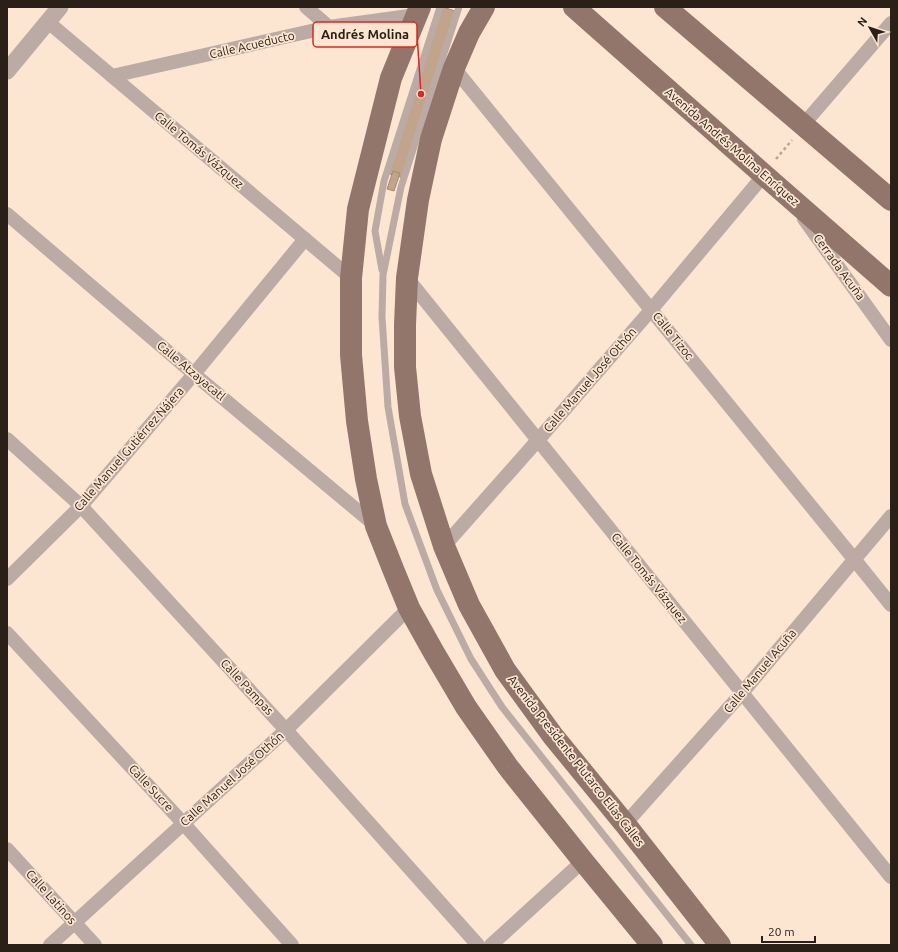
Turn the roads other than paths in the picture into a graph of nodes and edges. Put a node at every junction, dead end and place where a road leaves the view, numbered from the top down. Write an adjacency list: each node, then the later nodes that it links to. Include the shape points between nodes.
1 (60, 7): 9 (street)
2 (306, 7): 11 (street)
3 (440, 7): 21 (lane, via 384,181 375,231)
4 (459, 7): 21 (lane, via 401,186)
5 (484, 7): 12 (main road, Avenida Presidente Plutarco Elías Calles)
6 (574, 7): 16 (main road, Avenida Andrés Molina Enríquez)
7 (665, 7): 15 (main road)
8 (418, 11): 11 (street, Calle Acueducto); 22 (main road, via 391,78 358,210)
9 (48, 22): 13 (street); 14 (street, Calle Tomás Vázquez)
10 (891, 23): 15 (street)
11 (330, 27): 14 (street, Calle Acueducto)
12 (454, 68): 23 (main road, Avenida Presidente Plutarco Elías Calles, via 430,140 418,200); 25 (street, Calle Tizoc)
13 (7, 71)
14 (112, 76): 20 (street, Calle Tomás Vázquez)
15 (803, 125): 18 (main road)
16 (764, 175): 17 (main road, Avenida Andrés Molina Enríquez); 25 (street, Calle Manuel José Othón)
17 (786, 194): 24 (main road, Avenida Andrés Molina Enríquez); 26 (street, Cerrada Acuña)
18 (891, 200)
19 (7, 214): 27 (street, Calle Atzayacatl)
20 (305, 239): 22 (street, Calle Tomás Vázquez); 27 (street, Calle Manuel Gutiérrez Nájera)
21 (383, 275): 53 (lane, via 382,317 388,407 405,504 437,590 471,659 502,707)
22 (351, 278): 32 (main road, via 351,355 357,421)
23 (408, 278): 29 (street, Calle Tomás Vázquez); 33 (main road, Avenida Presidente Plutarco Elías Calles, via 405,367 410,416 421,474)
24 (891, 286)
25 (651, 310): 29 (street, Calle Manuel José Othón); 34 (street, Calle Tizoc)
26 (891, 340)
27 (194, 374): 30 (street, Calle Manuel Gutiérrez Nájera); 32 (street, Calle Atzayacatl)
28 (7, 439): 30 (street, Calle Pampas)
29 (538, 440): 33 (street, Calle Manuel José Othón); 39 (street, Calle Tomás Vázquez)
30 (80, 506): 35 (street, Calle Manuel Gutiérrez Nájera); 40 (street, Calle Pampas)
31 (891, 516): 34 (street, Calle Manuel Acuña)
32 (376, 526): 37 (main road)
33 (444, 546): 42 (main road, Avenida Presidente Plutarco Elías Calles, via 469,605 505,670 553,736)
34 (854, 559): 36 (street, Calle Tizoc); 39 (street, Calle Manuel Acuña)
35 (7, 579)
36 (891, 605)
37 (409, 608): 40 (street, Calle Manuel José Othón); 44 (main road, via 470,713 508,767)
38 (7, 633): 41 (street, Calle Sucre)
39 (742, 693): 42 (street, Calle Manuel Acuña); 45 (street, Calle Tomás Vázquez)
40 (286, 730): 41 (street, Calle Manuel José Othón); 50 (street, Calle Pampas)
41 (184, 823): 46 (street, Calle Manuel José Othón); 49 (street, Calle Sucre)
42 (625, 824): 54 (main road, Avenida Presidente Plutarco Elías Calles)
43 (7, 849): 46 (street, Calle Latinos)
44 (583, 861): 51 (street); 52 (main road)
45 (891, 877)
46 (75, 923): 47 (street, Calle Manuel José Othón); 48 (street, Calle Latinos)
47 (50, 945)
48 (94, 945)
49 (292, 945)
50 (478, 945)
51 (491, 945)
52 (652, 945)
53 (691, 945)
54 (720, 945)

